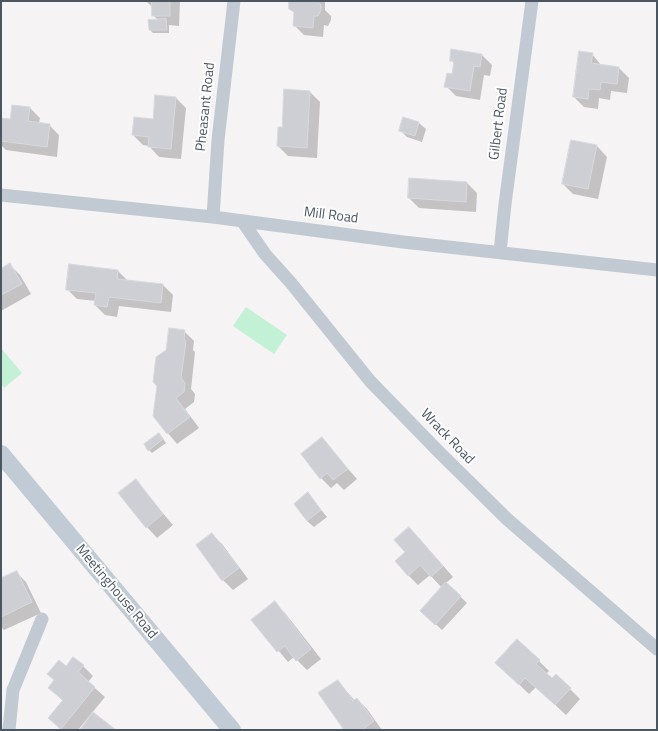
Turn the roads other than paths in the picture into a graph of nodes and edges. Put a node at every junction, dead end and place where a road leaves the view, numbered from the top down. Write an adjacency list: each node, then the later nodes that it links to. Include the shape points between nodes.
1 (234, 1): 4 (street, Pheasant Road, via 218,140)
2 (532, 1): 6 (street, Gilbert Road)
3 (1, 195): 4 (street, Mill Road)
4 (213, 217): 5 (street, Mill Road)
5 (243, 222): 6 (street, Mill Road); 10 (street, Wrack Road, via 265,254 370,380 438,451 507,519)
6 (500, 252): 7 (street, Mill Road)
7 (657, 270)
8 (1, 454): 12 (street, Meetinghouse Road)
9 (42, 619): 11 (street, via 13,690)
10 (657, 649)
11 (9, 730)
12 (232, 730)

